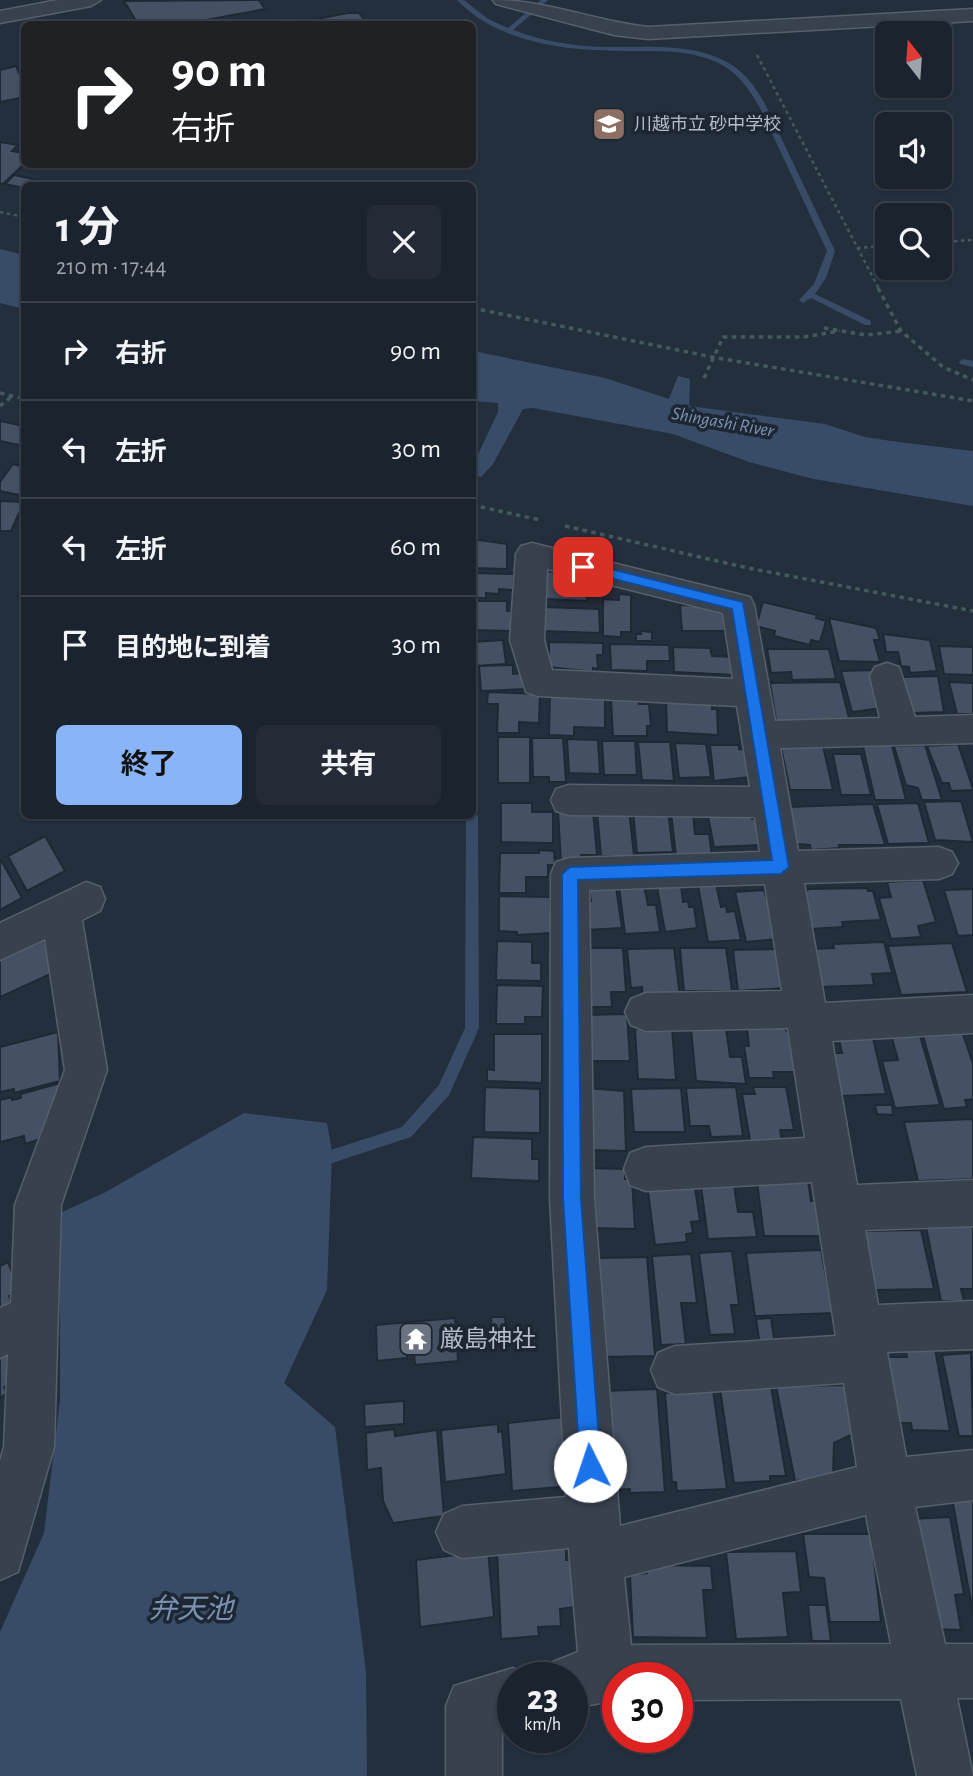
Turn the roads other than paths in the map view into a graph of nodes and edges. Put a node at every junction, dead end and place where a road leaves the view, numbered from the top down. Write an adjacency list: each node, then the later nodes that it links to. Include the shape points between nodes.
1 (91, 0): 4 (street)
2 (503, 0): 3 (street, via 625,30 675,33)
3 (973, 15)
4 (12, 22)
5 (887, 676): 8 (street)
6 (752, 694): 6 (street, via 738,606 532,554 527,640 538,683); 9 (street)
7 (973, 729): 8 (street)
8 (901, 731): 9 (street)
9 (760, 735): 11 (street)
10 (569, 800): 11 (street)
11 (771, 802): 13 (street)
12 (939, 863): 13 (street)
13 (781, 867): 17 (street); 29 (street, via 570,874 572,1199)
14 (0, 942): 22 (street, via 74,907 86,1070 38,1205)
15 (646, 1012): 17 (street)
16 (973, 1014): 17 (street)
17 (807, 1016): 18 (street)
18 (831, 1159): 19 (street); 21 (street)
19 (646, 1169)
20 (973, 1203): 21 (street)
21 (839, 1208): 24 (street)
22 (17, 1325): 30 (street, via 29,1447)
23 (973, 1325): 24 (street)
24 (862, 1344): 25 (street); 27 (street)
25 (675, 1370)
26 (973, 1475): 27 (street)
27 (885, 1485): 29 (street); 31 (street)
28 (461, 1532): 29 (street)
29 (595, 1539): 32 (street)
30 (0, 1554)
31 (947, 1671): 32 (street); 35 (street)
32 (590, 1677)
33 (497, 1700): 34 (street, via 474,1706)
34 (474, 1776)
35 (944, 1776)

